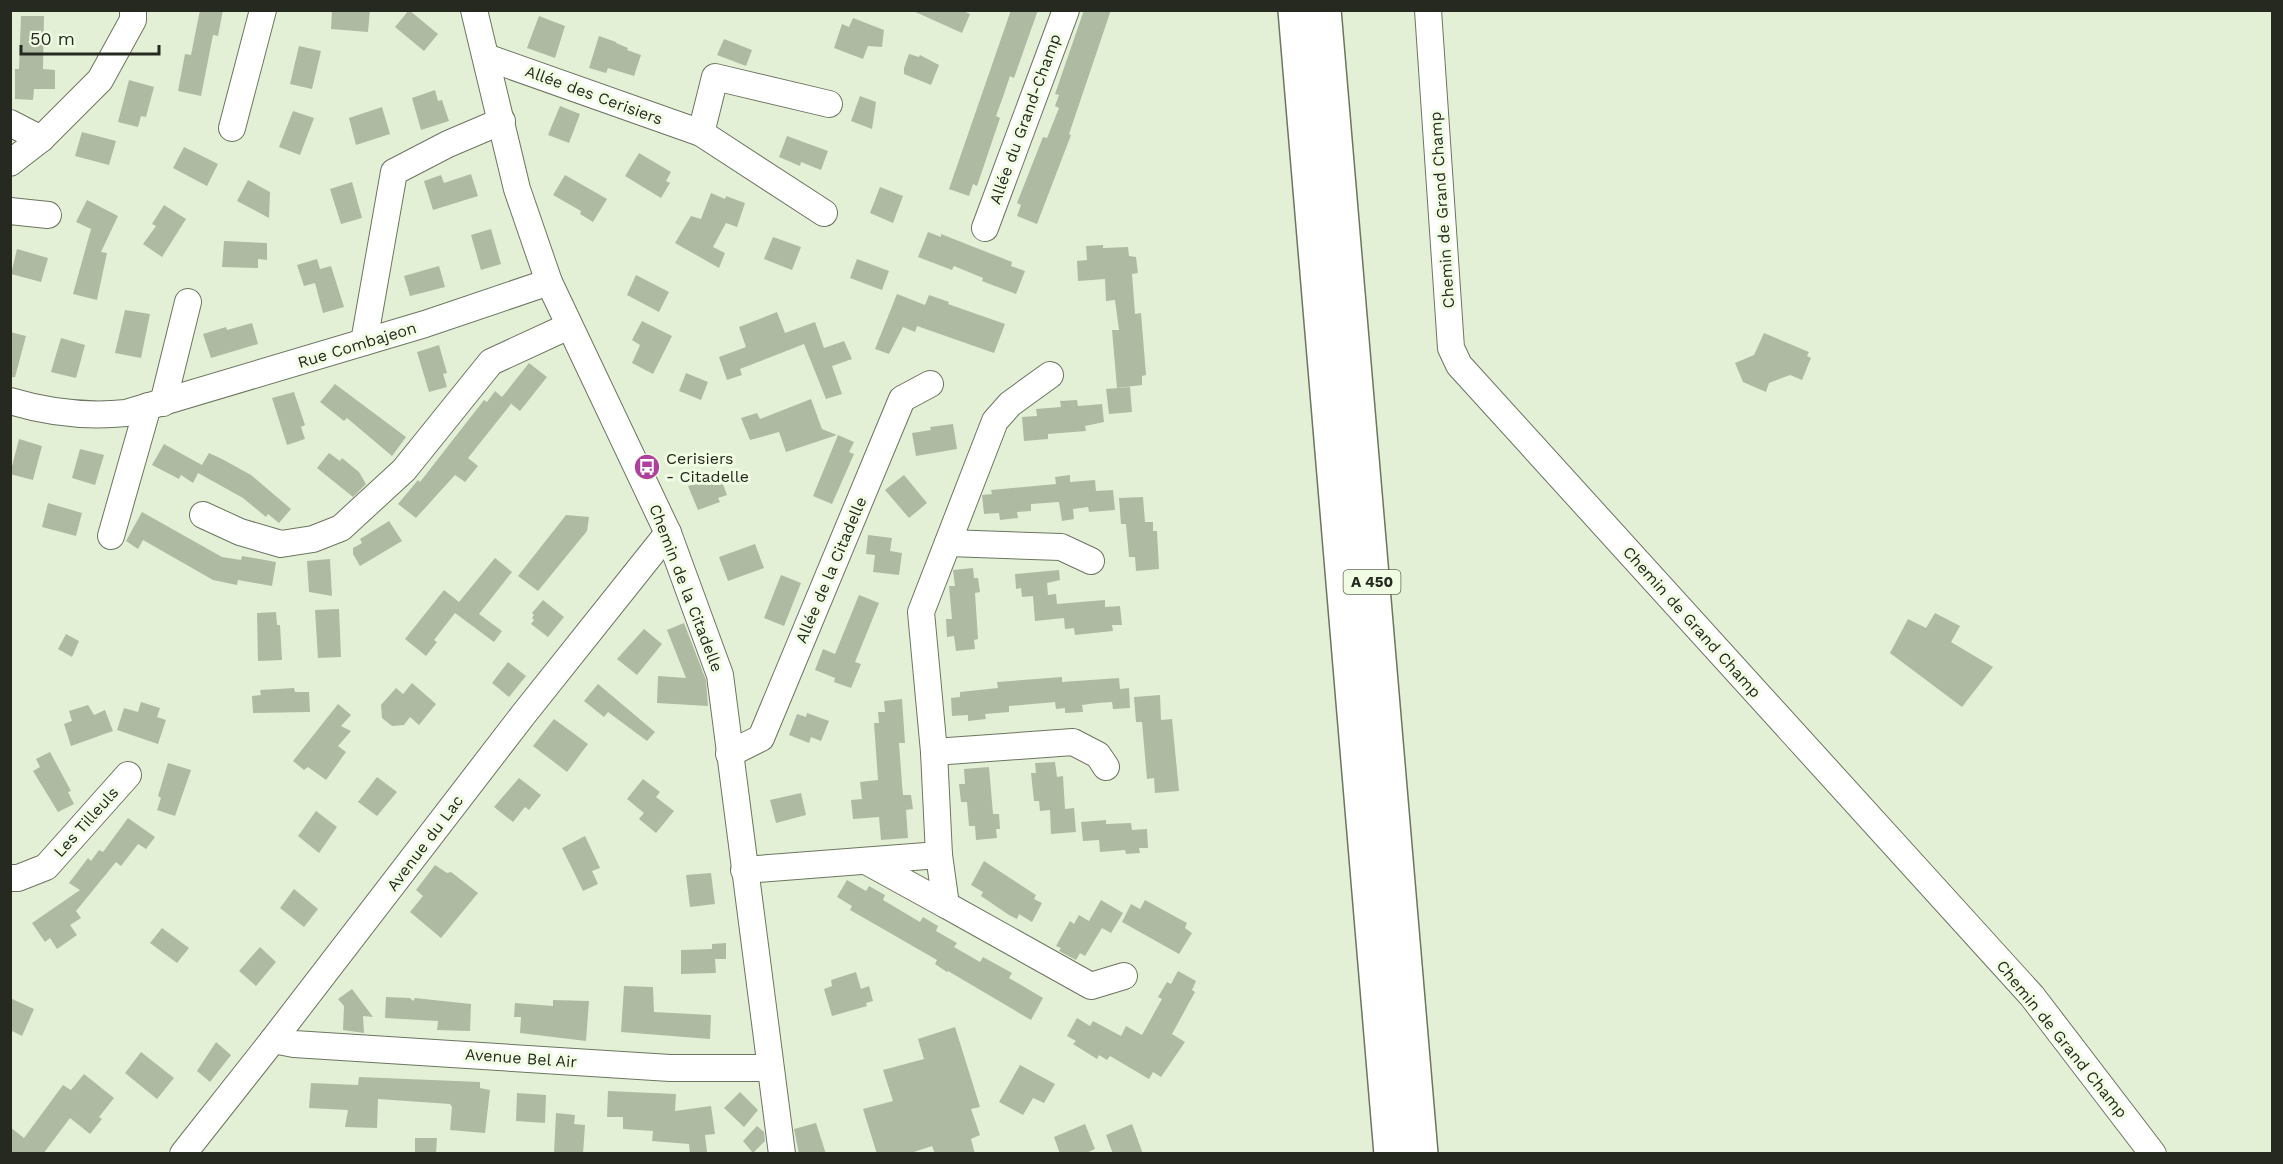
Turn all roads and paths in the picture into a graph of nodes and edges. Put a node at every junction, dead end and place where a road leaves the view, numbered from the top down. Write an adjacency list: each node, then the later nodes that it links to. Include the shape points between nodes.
1 (133, 10): 14 (street, via 133,20 100,80)
2 (262, 10): 12 (street)
3 (474, 10): 8 (street, Chemin de la Citadelle)
4 (1066, 10): 19 (street, Allée du Grand-Champ)
5 (1295, 10): 47 (highway, A 450)
6 (1324, 10): 48 (highway, A 450)
7 (1428, 10): 49 (street, Chemin de Grand Champ, via 1451,348 1459,365 2032,996)
8 (486, 57): 10 (street, Chemin de la Citadelle); 13 (street, Allée des Cerisiers)
9 (829, 104): 13 (street, via 715,77)
10 (502, 121): 20 (street, Chemin de la Citadelle, via 517,189); 23 (street, via 394,172)
11 (10, 123): 14 (street)
12 (232, 128)
13 (701, 133): 17 (street, Allée des Cerisiers)
14 (41, 139): 15 (street)
15 (10, 163)
16 (10, 211): 18 (street)
17 (824, 213)
18 (48, 215)
19 (985, 228)
20 (549, 282): 22 (street, Chemin de la Citadelle); 23 (street, Rue Combajeon)
21 (188, 302): 27 (street)
22 (569, 326): 28 (street, via 491,362 404,470 341,528 313,539 281,544); 29 (street, Chemin de la Citadelle)
23 (364, 342): 27 (street, Rue Combajeon)
24 (1050, 375): 31 (street, via 1010,404 995,421)
25 (930, 384): 34 (street, Allée de la Citadelle, via 902,399 761,738)
26 (10, 401): 27 (street, Rue Combajeon, via 62,414 96,416)
27 (156, 404): 30 (street)
28 (203, 515)
29 (668, 533): 34 (street, Chemin de la Citadelle, via 720,675); 43 (street, Avenue du Lac)
30 (111, 536)
31 (948, 543): 32 (street, via 1061,547); 33 (street, via 921,612)
32 (1091, 561)
33 (934, 752): 35 (street, via 1073,742 1098,755); 37 (street)
34 (729, 754): 39 (street, Chemin de la Citadelle)
35 (1106, 767)
36 (128, 775): 40 (street, Les Tilleuls, via 46,867)
37 (939, 855): 38 (street); 41 (street)
38 (866, 861): 39 (street); 41 (street)
39 (744, 870): 44 (street, Chemin de la Citadelle)
40 (10, 878)
41 (946, 905): 42 (street, via 1091,986)
42 (1124, 976)
43 (273, 1041): 44 (street, Avenue Bel Air, via 670,1068); 45 (street, Avenue du Lac)
44 (770, 1068): 46 (street, Chemin de la Citadelle)
45 (183, 1154)
46 (782, 1154)
47 (1391, 1154)
48 (1421, 1154)
49 (2153, 1154)

